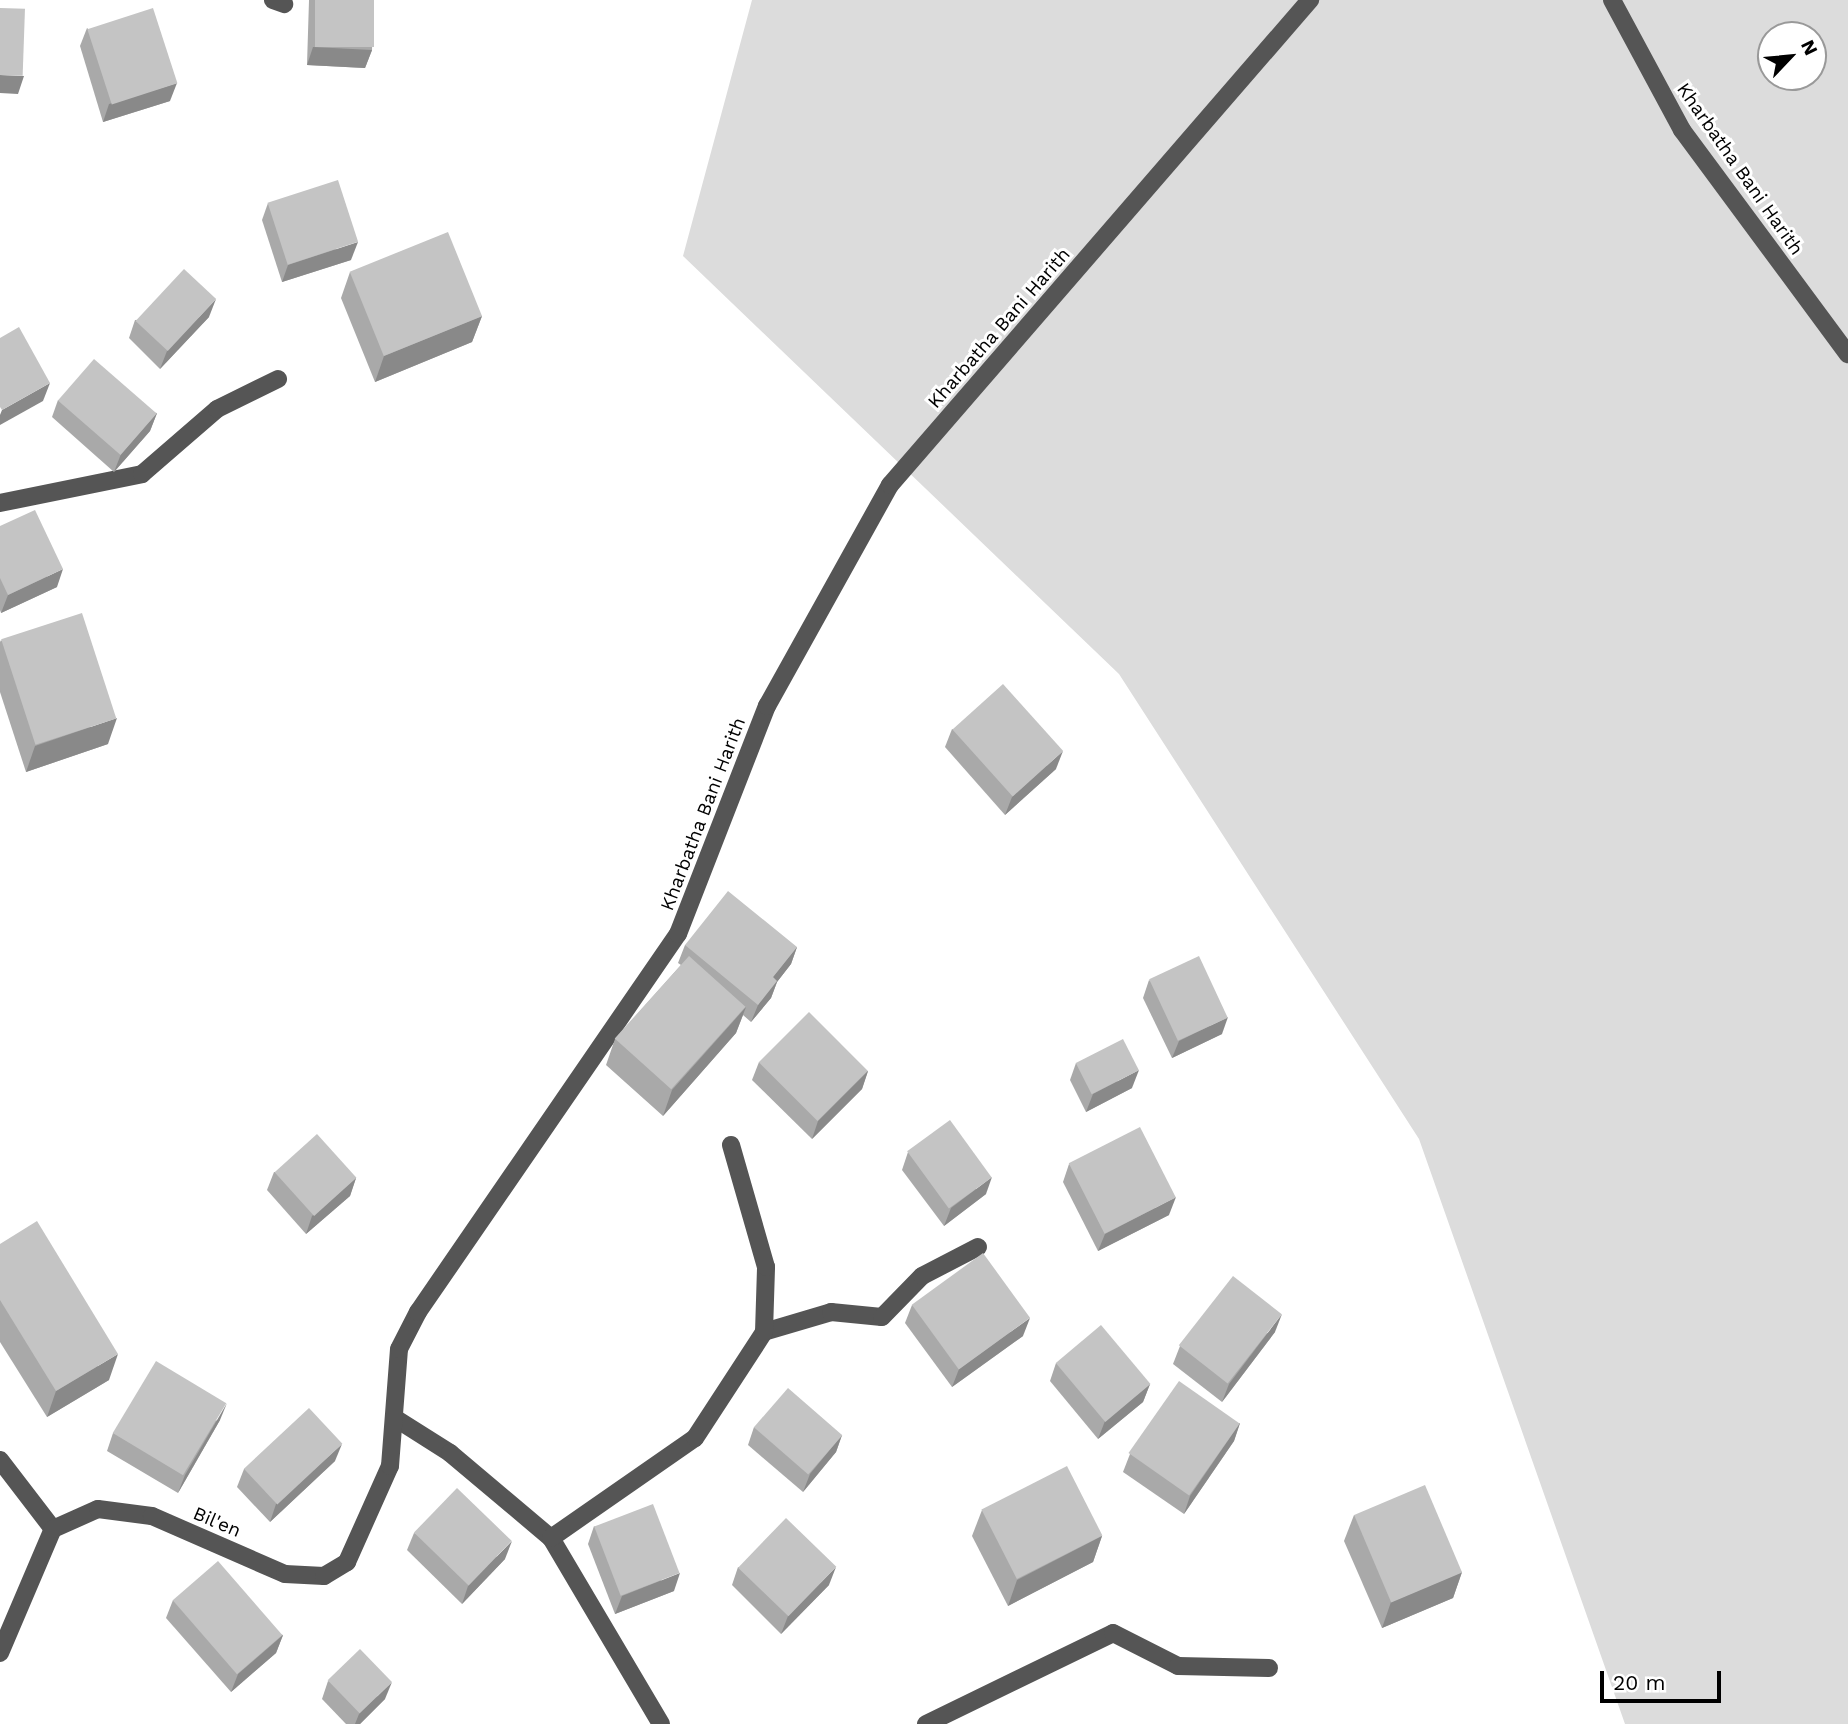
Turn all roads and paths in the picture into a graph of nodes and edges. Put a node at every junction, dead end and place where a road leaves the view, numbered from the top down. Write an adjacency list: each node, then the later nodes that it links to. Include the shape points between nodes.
1 (1310, 0): 9 (street, Kharbatha Bani Harith, via 890,485 767,706 678,934 418,1312 399,1349)
2 (1612, 0): 3 (street, Kharbatha Bani Harith, via 1682,130)
3 (1848, 354)
4 (278, 379): 5 (street, via 217,409 142,474)
5 (0, 503)
6 (731, 1145): 8 (street, via 766,1267)
7 (978, 1247): 8 (street, via 922,1276 882,1317 831,1312)
8 (764, 1332): 12 (street, via 695,1438)
9 (398, 1420): 11 (street, Bil'en, via 390,1466 368,1528 347,1562 324,1576 285,1574 152,1517 98,1509); 12 (street, via 450,1453)
10 (0, 1460): 11 (street)
11 (53, 1529): 13 (street)
12 (551, 1538): 15 (street)
13 (0, 1653)
14 (1269, 1668): 16 (street, via 1178,1666 1113,1633)
15 (661, 1724)
16 (926, 1724)

